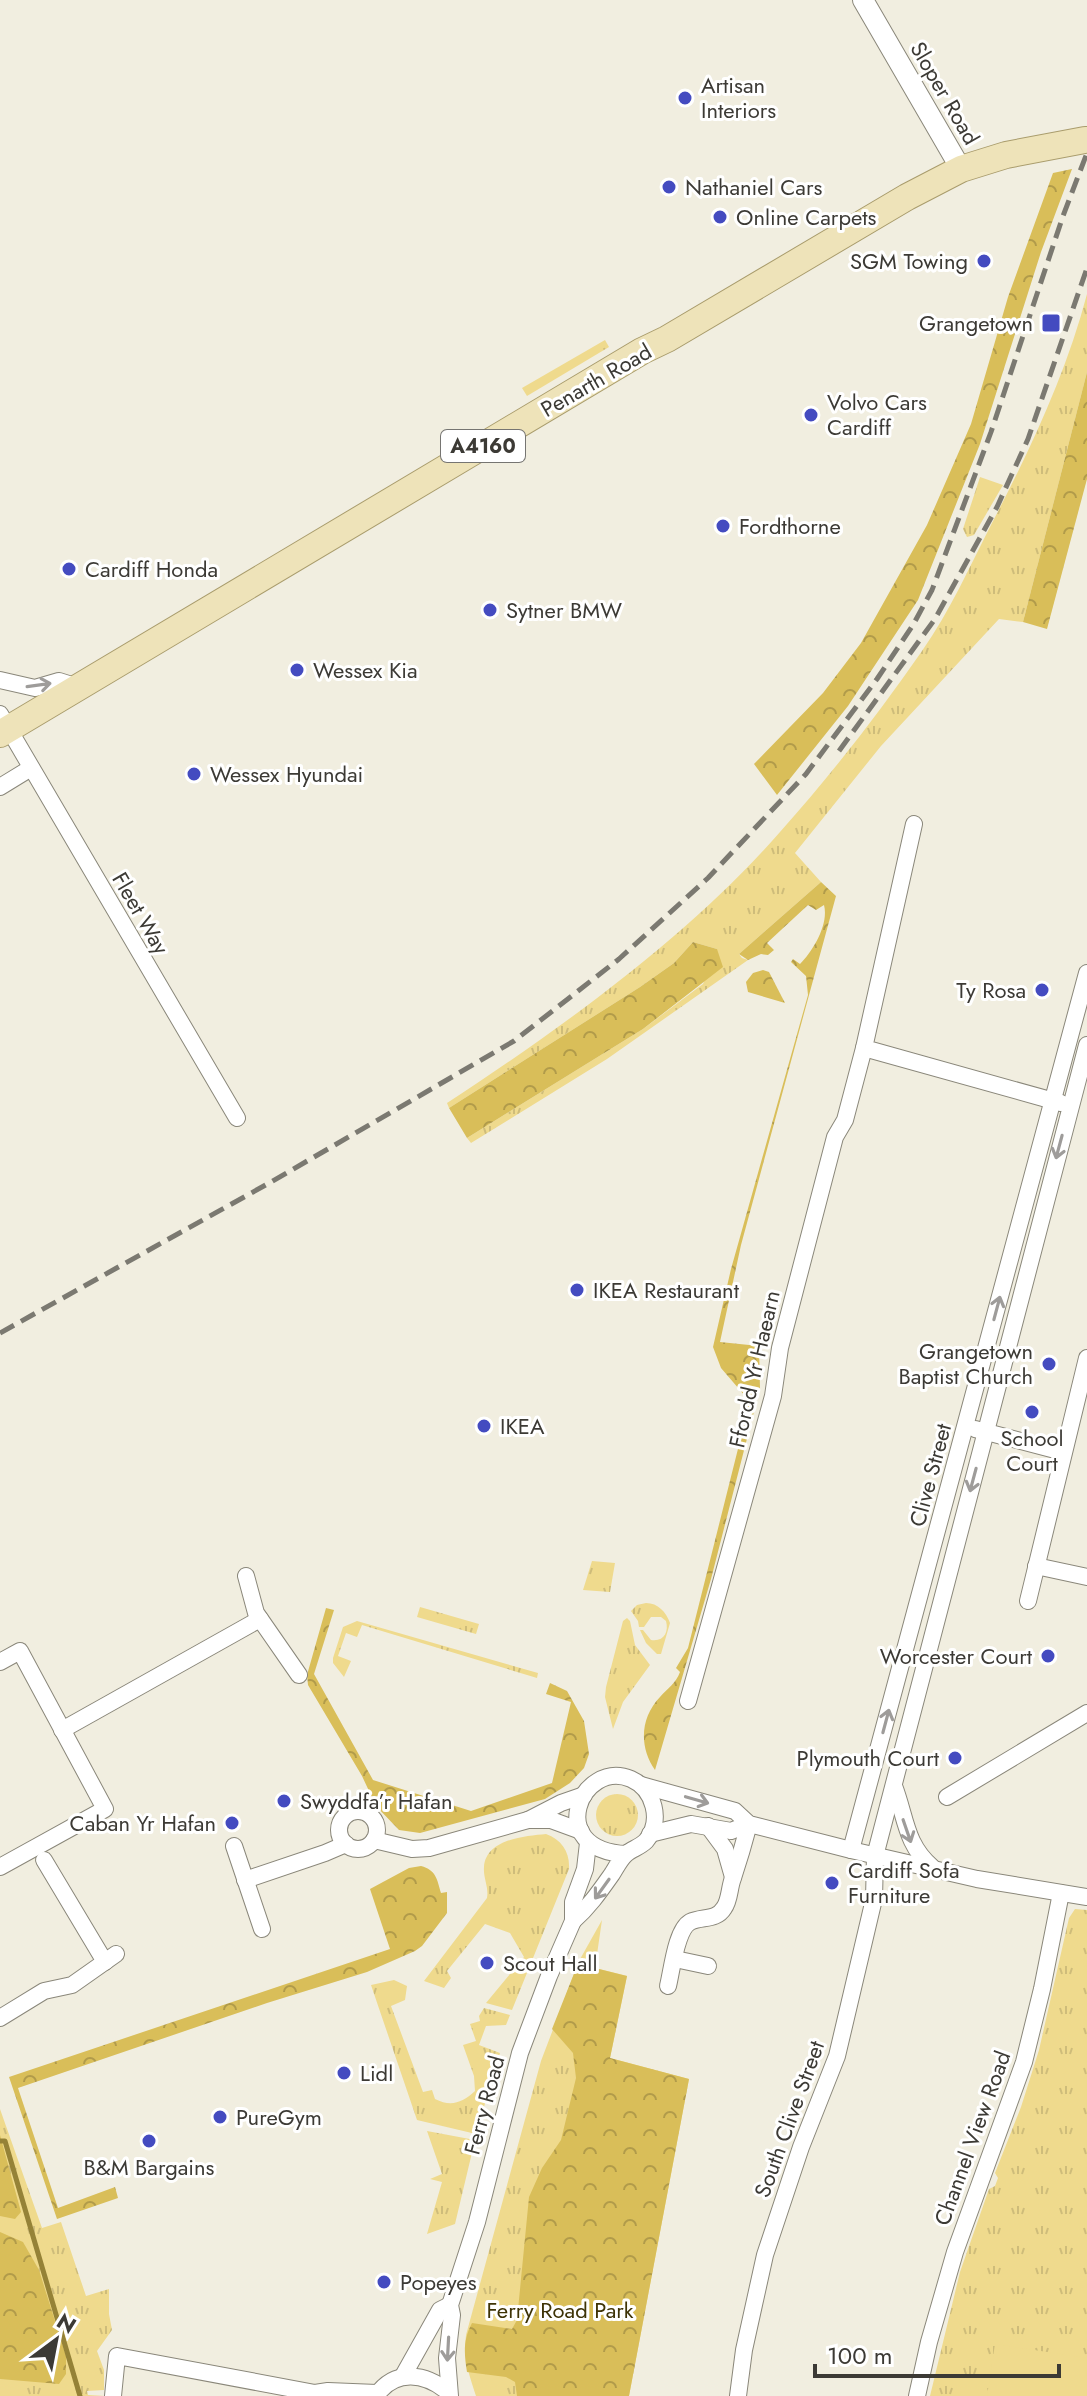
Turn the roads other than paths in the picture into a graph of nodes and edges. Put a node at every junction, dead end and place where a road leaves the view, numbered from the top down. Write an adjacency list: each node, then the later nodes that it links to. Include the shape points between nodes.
1 (863, 0): 3 (street, Sloper Road)
2 (1085, 140): 3 (main road, Penarth Road / A4160)
3 (961, 169): 5 (main road, Penarth Road / A4160, via 642,351)
4 (0, 680): 5 (street, one-way to 5, via 35,688 59,681)
5 (78, 687): 6 (main road, Penarth Road / A4160)
6 (3, 725): 7 (street, Fleet Way)
7 (31, 768): 8 (street); 15 (street, Fleet Way)
8 (0, 787)
9 (914, 824): 12 (street, Ffordd Yr Haearn)
10 (1087, 973): 13 (street, Clive Street)
11 (1087, 1045): 14 (street, Clive Street)
12 (864, 1048): 13 (street); 27 (street, Ffordd Yr Haearn, via 845,1120 835,1137 780,1348 773,1396)
13 (1053, 1100): 14 (street); 17 (street, Clive Street, one-way to 13)
14 (1070, 1105): 18 (street, Clive Street, one-way to 18)
15 (237, 1118)
16 (1087, 1358): 19 (street)
17 (966, 1427): 18 (street); 42 (street, Clive Street, one-way to 17)
18 (985, 1432): 19 (street); 30 (street, Clive Street, one-way to 30)
19 (1063, 1452): 20 (street)
20 (1036, 1566): 22 (street); 23 (street)
21 (246, 1576): 24 (street)
22 (1087, 1577)
23 (1028, 1601)
24 (260, 1619): 26 (street); 29 (street)
25 (0, 1662): 29 (street, via 20,1651)
26 (299, 1675)
27 (688, 1701)
28 (1087, 1713): 33 (street)
29 (62, 1730): 46 (street, via 105,1809)
30 (894, 1784): 44 (street, Clive Street); 47 (street, Clive Street, one-way to 47, via 912,1846)
31 (641, 1785): 32 (street, Ferry Road, via 616,1776 600,1780); 35 (street, Ferry Road, one-way to 35, via 735,1811); 37 (street, via 655,1807)
32 (584, 1795): 34 (street); 38 (street, Ferry Road, via 578,1811)
33 (947, 1797)
34 (528, 1820): 38 (street, via 551,1820); 39 (street, via 429,1848)
35 (749, 1824): 36 (street, Ferry Road, via 731,1831); 42 (street, Ferry Road); 48 (street)
36 (708, 1826): 37 (street, Ferry Road, via 691,1824); 48 (street, via 725,1849)
37 (650, 1834): 43 (street, Ferry Road)
38 (585, 1837): 43 (street, via 605,1853); 52 (street, Ferry Road, via 585,1869 573,1902)
39 (374, 1840): 40 (street, via 364,1848); 40 (street, via 374,1819 355,1812 340,1826)
40 (346, 1844): 49 (street)
41 (234, 1846): 49 (street)
42 (851, 1850): 44 (street, Ferry Road)
43 (626, 1854): 52 (street, Ferry Road, one-way to 52)
44 (875, 1856): 47 (street, Ferry Road); 64 (street, South Clive Street, via 874,1899 837,2056 765,2255)
45 (44, 1860): 57 (street, via 111,1958 72,1985 44,1991)
46 (0, 1867)
47 (935, 1870): 50 (street, Ferry Road)
48 (733, 1877): 54 (street, via 722,1911 688,1924)
49 (245, 1880): 53 (street)
50 (1061, 1893): 51 (street, Ferry Road); 65 (street, Channel View Road, via 1024,2062 951,2262)
51 (1087, 1897)
52 (573, 1921): 58 (street, Ferry Road, via 520,2053)
53 (262, 1929)
54 (675, 1959): 55 (street); 56 (street)
55 (708, 1966)
56 (668, 1986)
57 (0, 2018)
58 (450, 2305): 59 (street, Ferry Road, via 440,2310); 62 (street, Ferry Road, one-way to 62)
59 (403, 2376): 61 (street, Ferry Road); 62 (street, Ferry Road, via 437,2382)
60 (317, 2394): 61 (street); 63 (street, via 117,2356)
61 (377, 2394)
62 (450, 2395)
63 (113, 2396)
64 (738, 2396)
65 (917, 2396)

